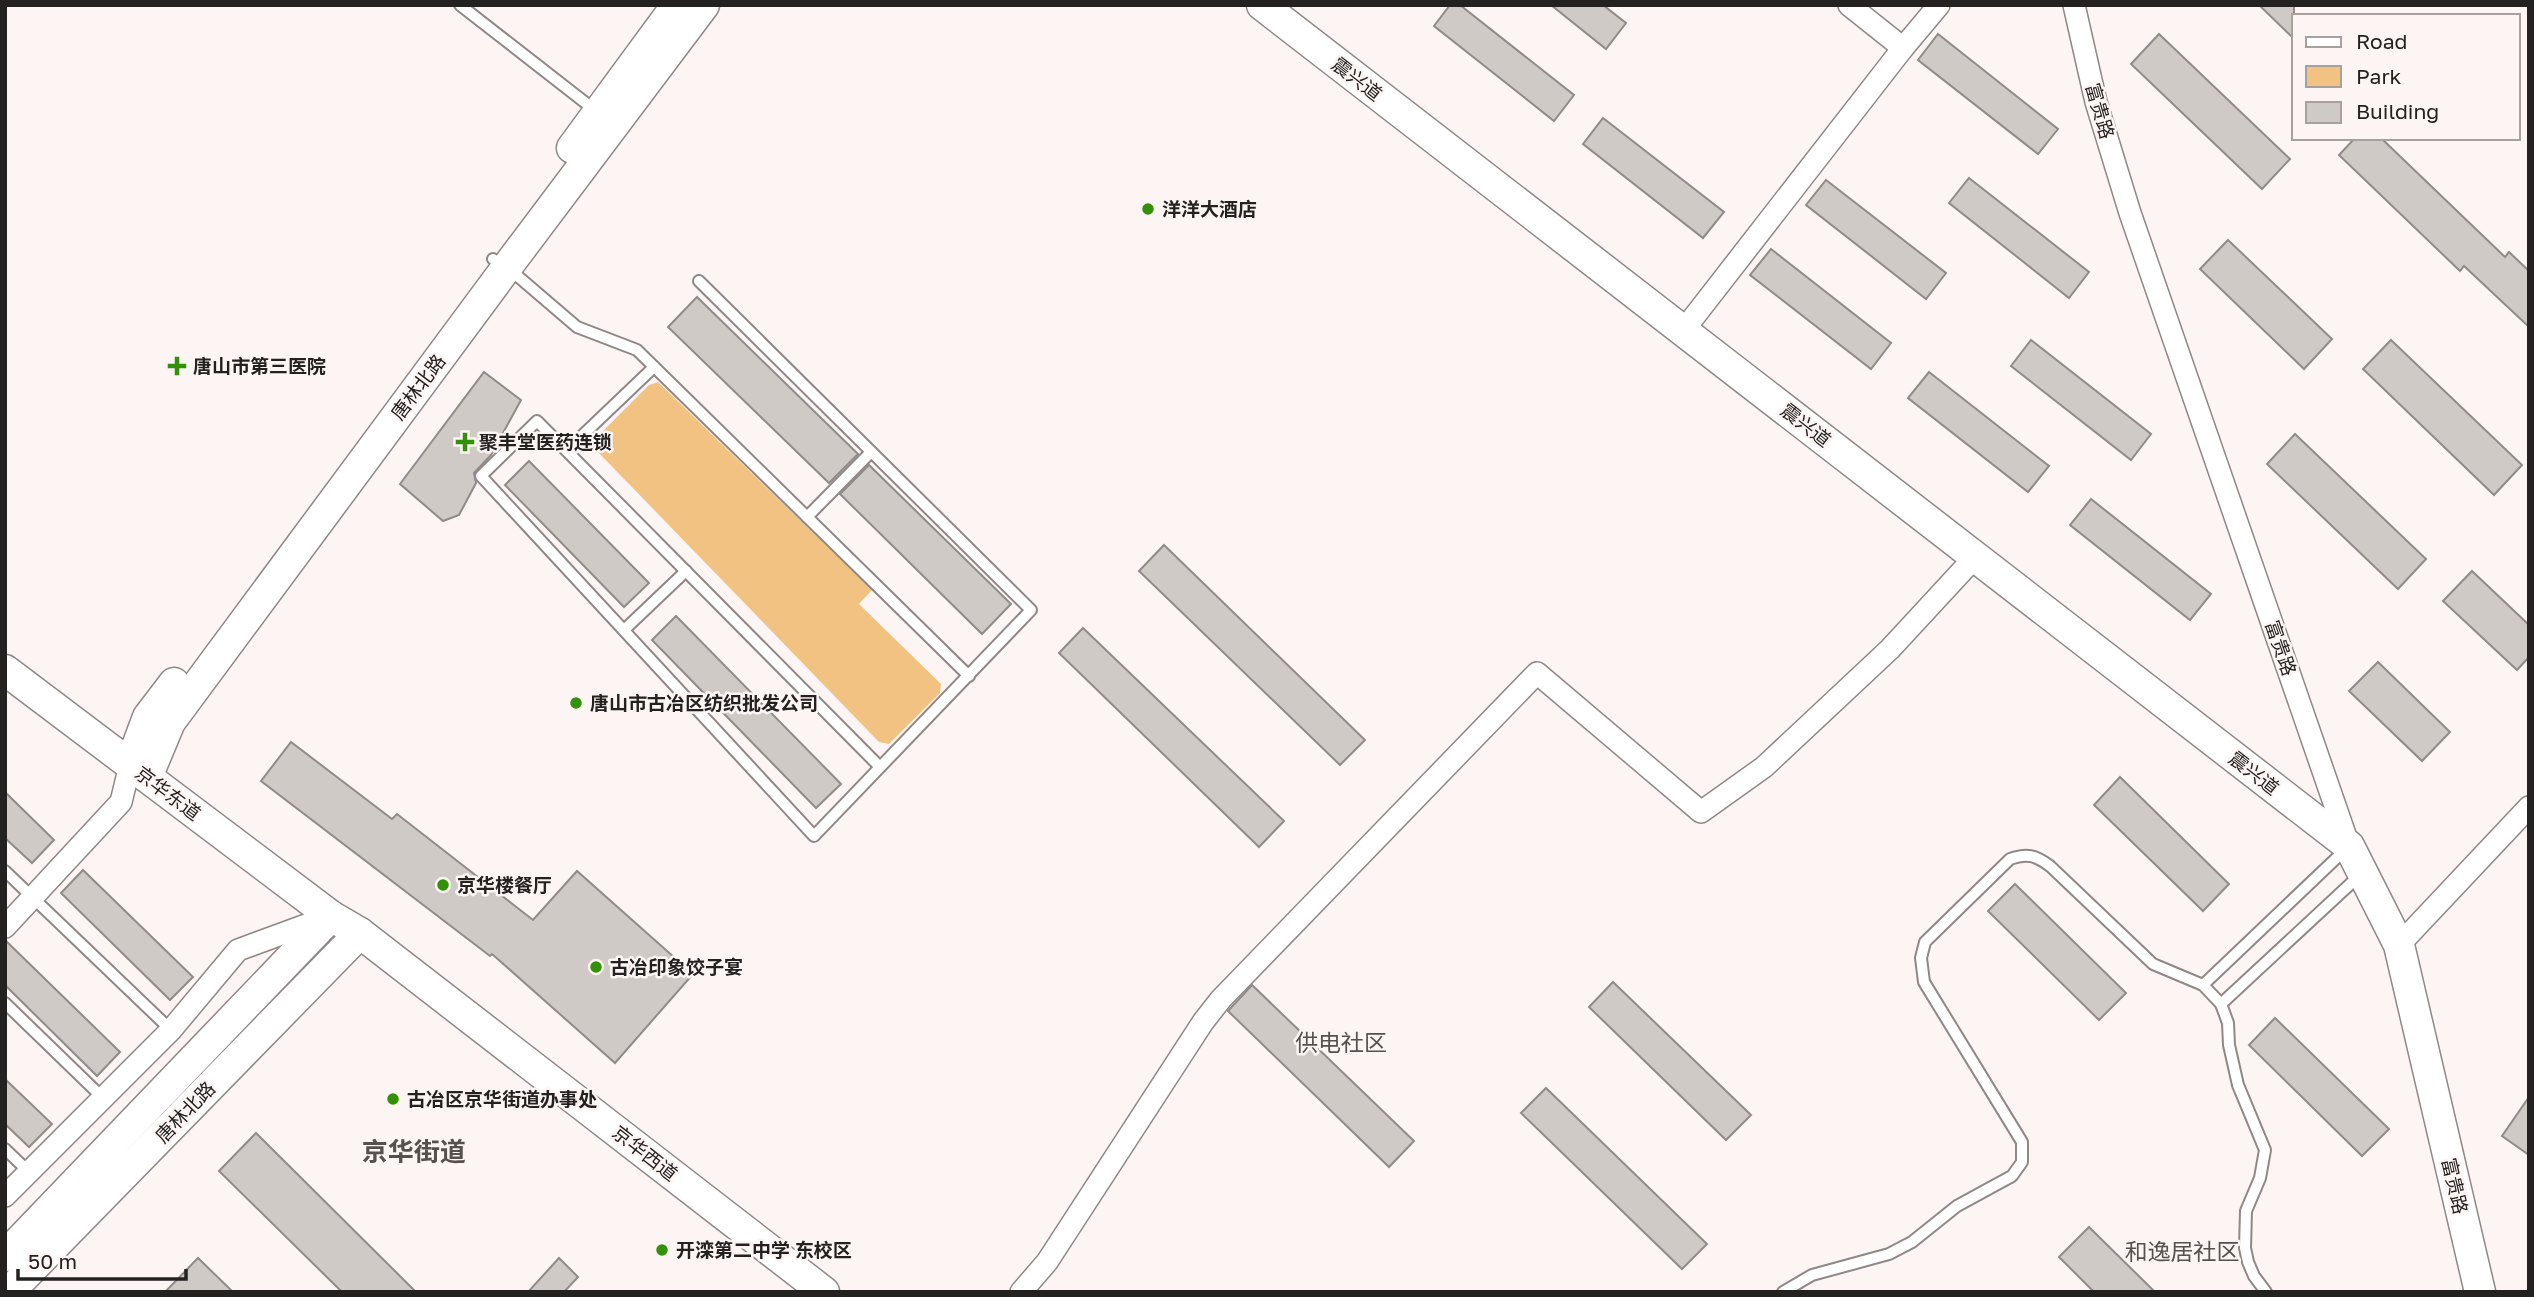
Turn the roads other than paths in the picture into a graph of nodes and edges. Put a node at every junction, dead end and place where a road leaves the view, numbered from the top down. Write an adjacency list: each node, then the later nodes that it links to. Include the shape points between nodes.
1 (460, 5): 8 (lane)
2 (677, 5): 10 (main road, 唐林北路)
3 (704, 5): 11 (main road, 唐林北路)
4 (1262, 5): 13 (main road, 震兴道)
5 (1849, 5): 9 (street)
6 (1939, 5): 9 (street)
7 (2074, 5): 26 (street, 富贵路, via 2096,102 2130,213)
8 (474, 9): 10 (lane)
9 (1903, 48): 13 (street)
10 (597, 112): 11 (main road, 唐林北路)
11 (500, 263): 14 (lane, via 577,327 637,350); 24 (main road, 唐林北路, via 148,717)
12 (699, 281): 16 (lane)
13 (1683, 331): 18 (main road, 震兴道)
14 (654, 367): 15 (lane); 17 (lane)
15 (567, 450): 19 (lane); 20 (lane, via 537,421 481,476)
16 (871, 452): 17 (lane); 22 (lane, via 1031,610)
17 (807, 517): 22 (lane)
18 (1976, 556): 26 (main road, 震兴道); 44 (street, via 1890,649 1765,767 1701,812 1537,673 1221,999 1047,1262)
19 (686, 571): 20 (lane); 23 (lane)
20 (624, 630): 23 (lane, via 814,836)
21 (5, 670): 24 (main road, 京华东道)
22 (969, 676): 23 (lane)
23 (880, 767)
24 (139, 771): 28 (street, via 121,802); 29 (main road, 京华东道)
25 (2529, 807): 32 (street)
26 (2356, 859): 32 (main road, 富贵路); 33 (lane); 35 (lane)
27 (5, 871): 28 (lane)
28 (34, 898): 30 (street); 36 (lane)
29 (331, 916): 31 (main road, 京华西道); 36 (street, via 238,950); 41 (main road, 唐林北路)
30 (5, 927)
31 (360, 933): 42 (main road, 唐林北路); 43 (main road, 京华西道)
32 (2399, 945): 47 (main road, 富贵路)
33 (2203, 985): 35 (lane); 45 (lane, via 2153,964 2037,857 2024,854 2010,859 1925,942 1921,958 1924,982 2022,1142 2022,1162 2012,1176 1957,1206 1912,1242 1888,1254 1812,1275)
34 (5, 1003): 37 (lane)
35 (2221, 1004): 46 (lane, via 2238,1086 2265,1150 2260,1178 2246,1211 2245,1248 2251,1269)
36 (171, 1030): 37 (street)
37 (102, 1097): 39 (street)
38 (5, 1149): 39 (lane)
39 (29, 1172): 40 (street)
40 (5, 1196)
41 (5, 1256)
42 (9, 1292)
43 (824, 1292)
44 (1021, 1292)
45 (1783, 1292)
46 (2266, 1292)
47 (2480, 1292)

